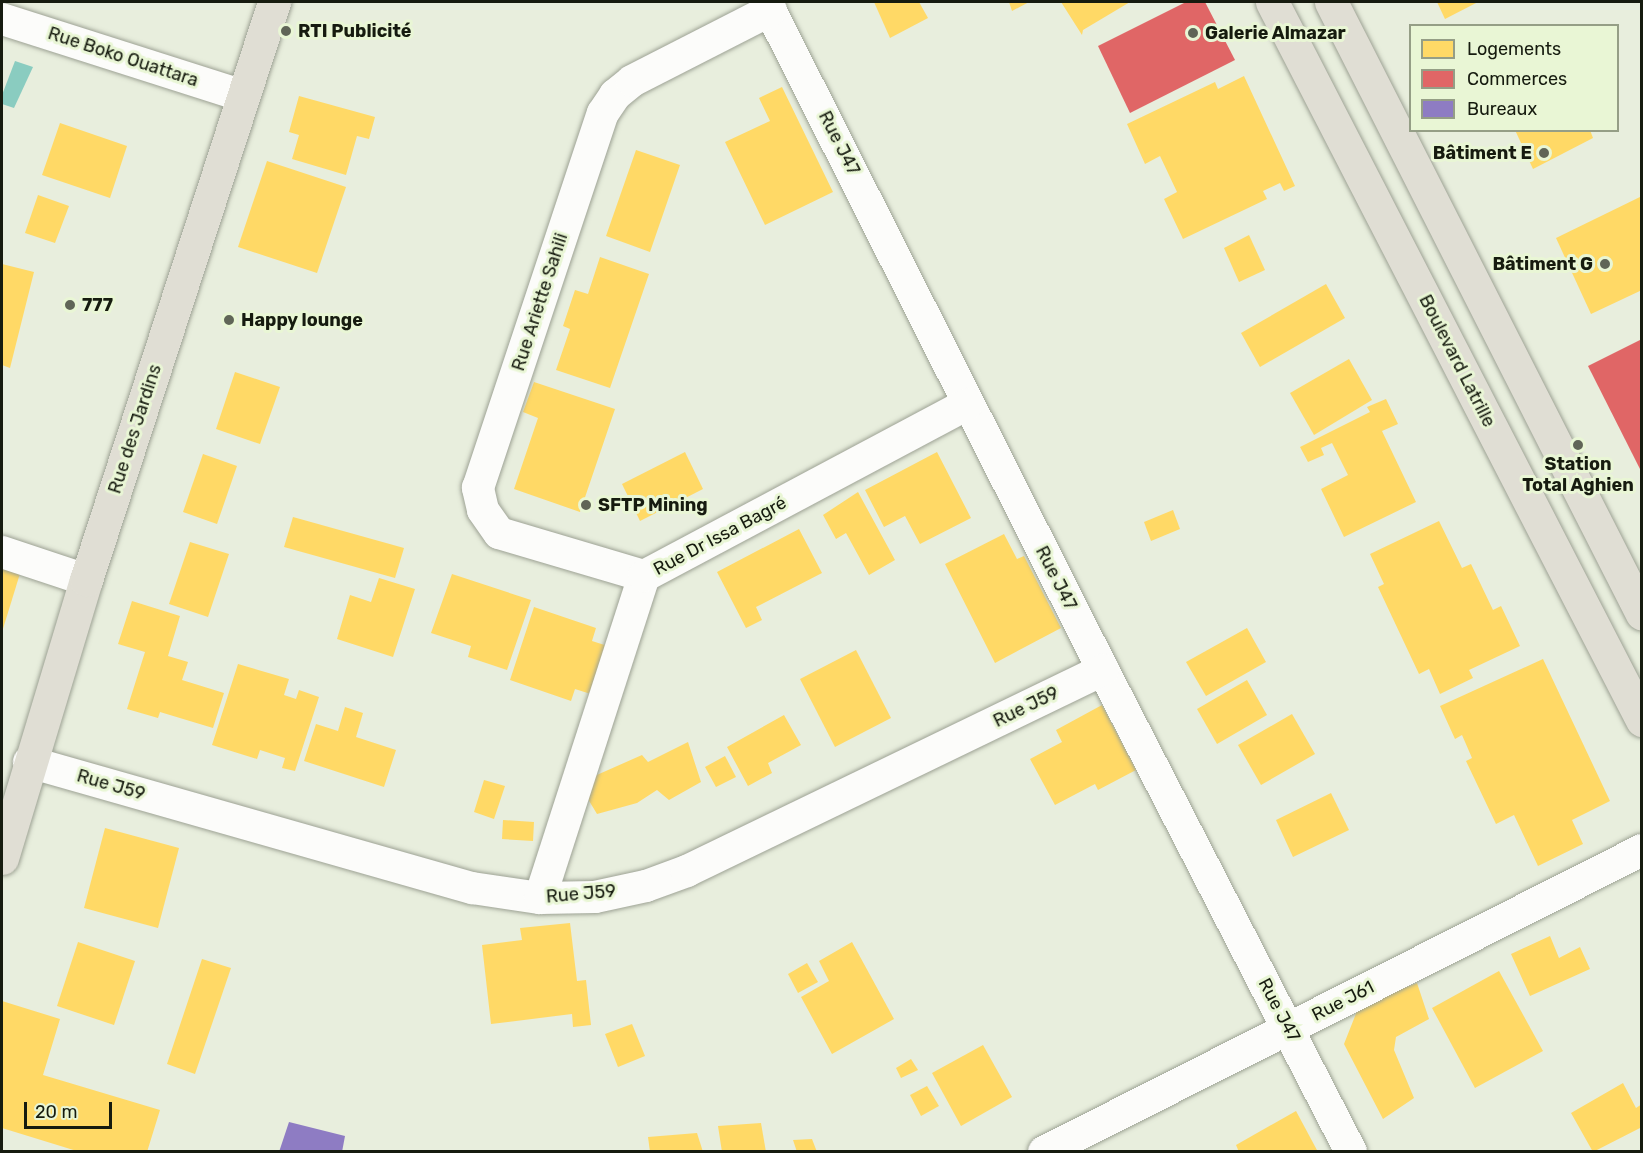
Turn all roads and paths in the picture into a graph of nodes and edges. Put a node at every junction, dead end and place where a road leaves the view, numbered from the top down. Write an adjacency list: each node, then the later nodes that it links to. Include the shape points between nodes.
1 (274, 2): 6 (main road, Rue des Jardins)
2 (1272, 2): 13 (main road, Boulevard Latrille)
3 (1331, 2): 11 (main road)
4 (768, 6): 7 (street, Rue J47); 9 (street, Rue Ariette Sahili, via 632,81 615,95 603,113 478,488 483,510 499,533)
5 (2, 19): 6 (street, Rue Boko Ouattara)
6 (244, 96): 10 (main road, Rue des Jardins)
7 (967, 404): 9 (street, Rue Dr Issa Bagré); 12 (street, Rue J47)
8 (2, 552): 10 (street)
9 (644, 576): 17 (street, Rue Dr Issa Bagré)
10 (86, 580): 14 (main road, Rue des Jardins)
11 (1641, 614)
12 (1102, 670): 17 (street, Rue J59, via 687,871 646,886 595,897); 18 (street, Rue J47)
13 (1641, 720)
14 (29, 762): 16 (main road, Rue des Jardins); 17 (street, Rue J59, via 472,888)
15 (1641, 850): 18 (street, Rue J61)
16 (2, 858)
17 (540, 898)
18 (1289, 1028): 19 (street, Rue J61); 20 (street, Rue J47)
19 (1044, 1152)
20 (1351, 1152)

